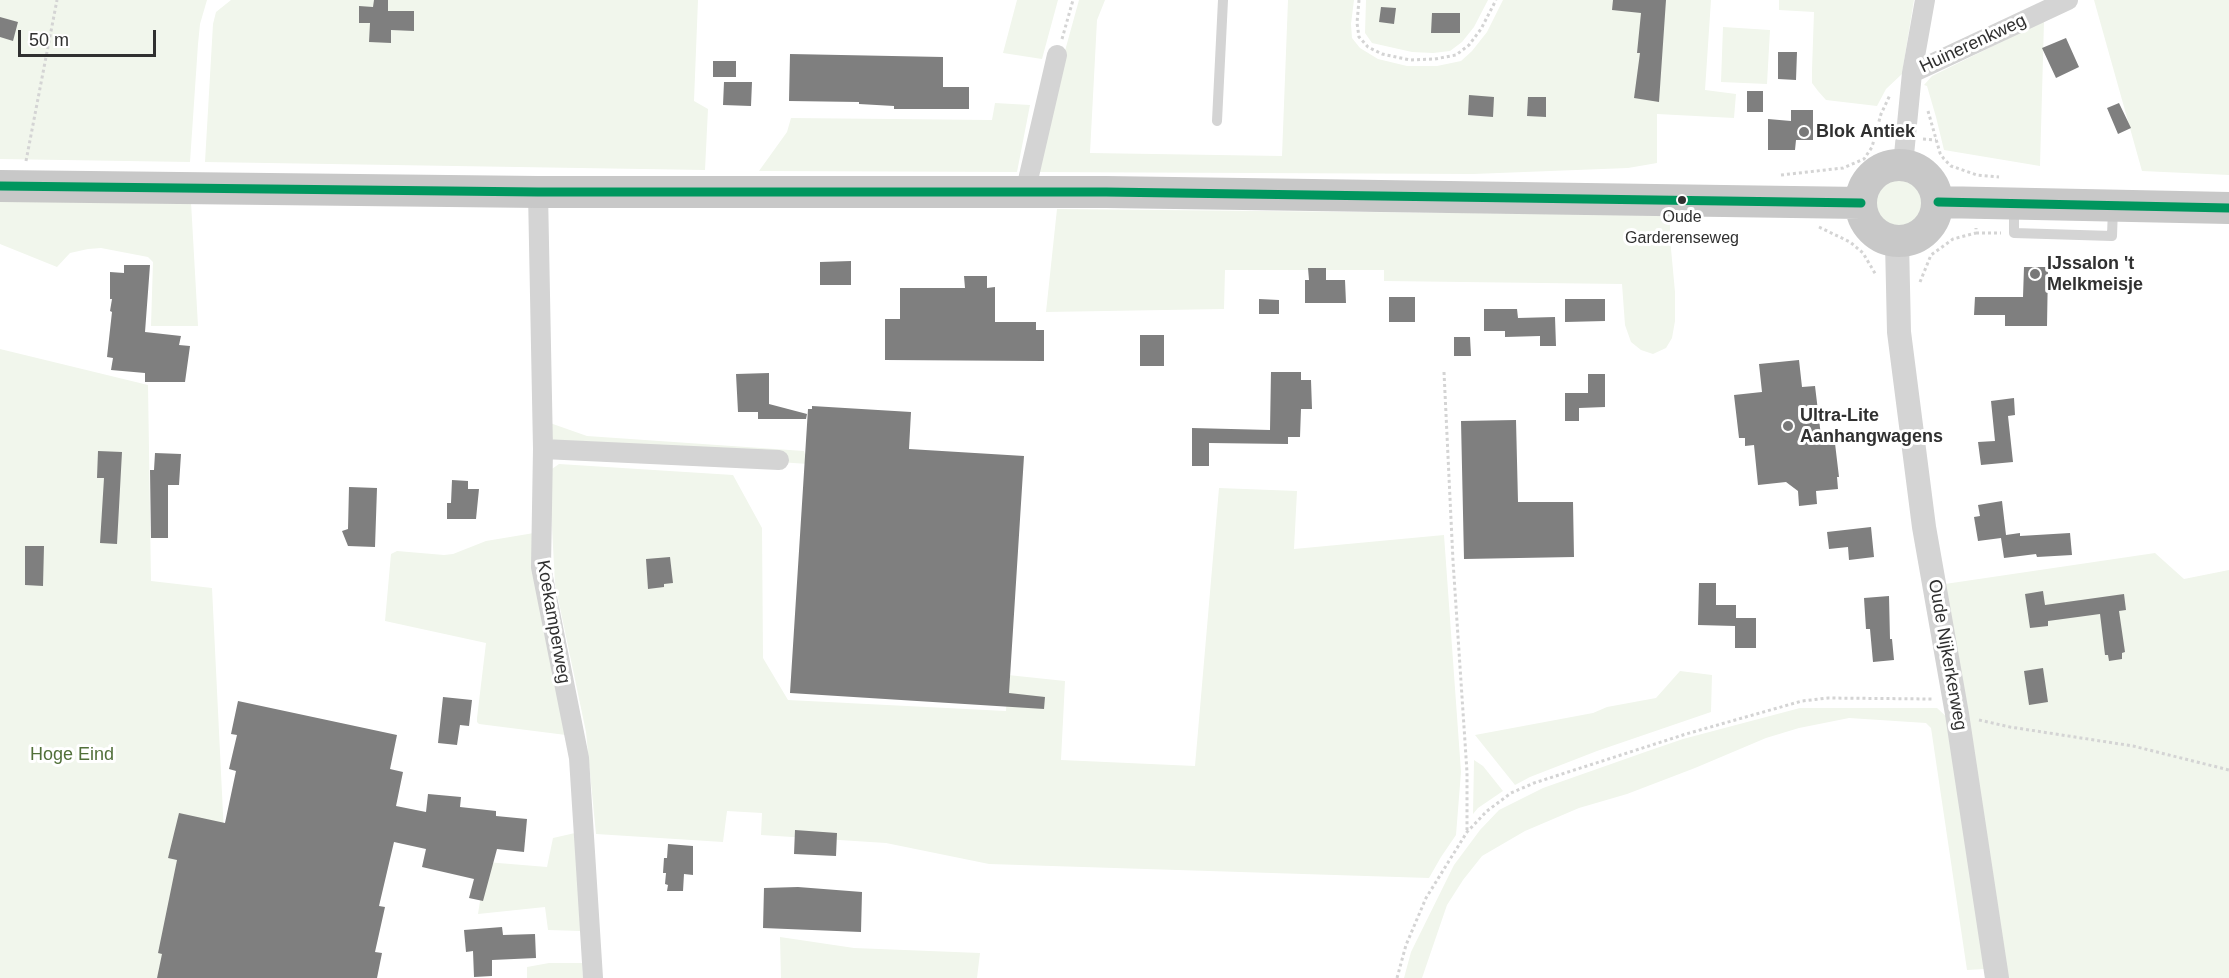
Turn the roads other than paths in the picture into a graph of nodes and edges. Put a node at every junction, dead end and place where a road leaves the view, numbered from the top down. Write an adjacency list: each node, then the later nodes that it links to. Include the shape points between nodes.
1 (1223, 0): 6 (lane)
2 (1925, 0): 5 (street)
3 (2067, 0): 5 (street, Huinerenkweg)
4 (1057, 55): 10 (street)
5 (1912, 73): 7 (street)
6 (1217, 121)
7 (1903, 165): 11 (main road, via 1927,177); 12 (main road, via 1890,166 1869,179)
8 (12, 186): 9 (main road)
9 (538, 192): 10 (main road); 15 (street, Koekamperweg)
10 (1028, 192): 12 (main road)
11 (1938, 202): 13 (main road, via 1977,188 2014,218 2113,206); 14 (main road, via 1929,228 1915,238)
12 (1861, 203): 14 (main road, via 1869,226 1881,237)
13 (2229, 208)
14 (1897, 242): 18 (street, Oude Nijkerkerweg, via 1899,332 1924,527)
15 (543, 448): 16 (street); 17 (street, Koekamperweg, via 541,567 579,758)
16 (779, 460)
17 (593, 978)
18 (1997, 978)

